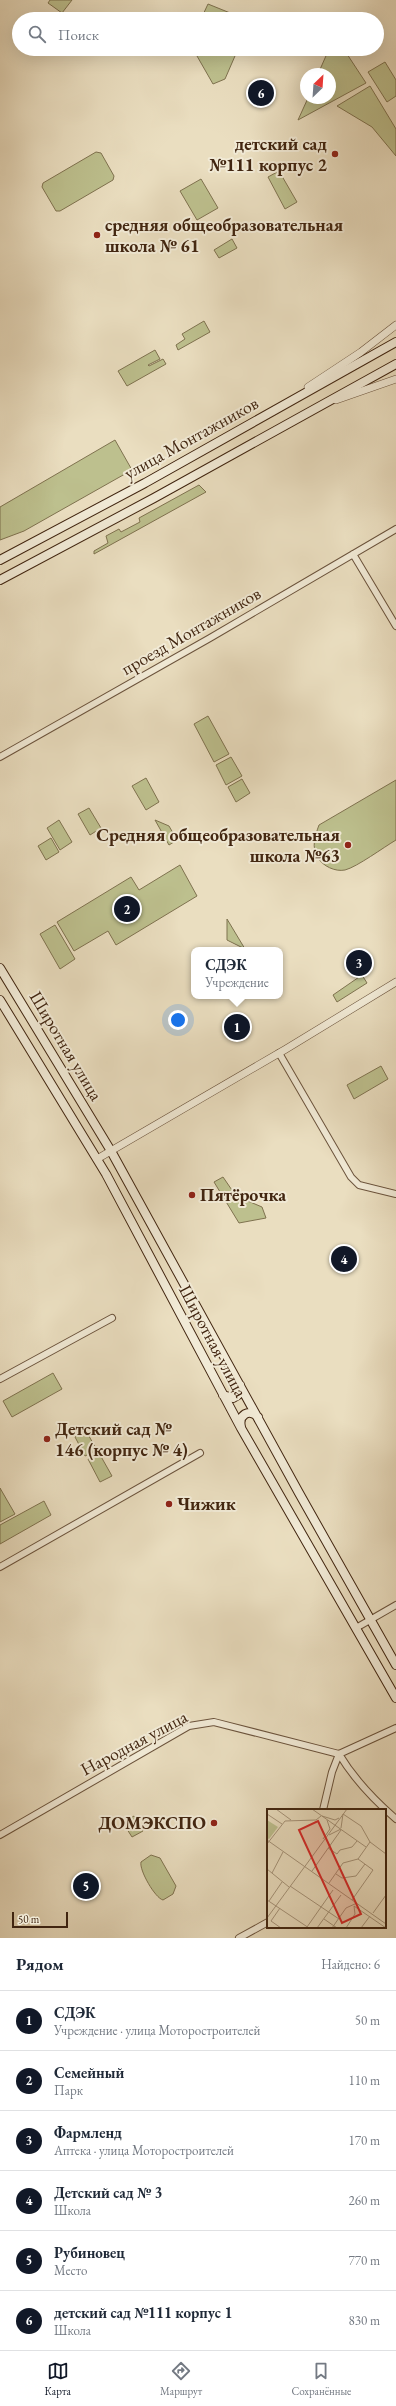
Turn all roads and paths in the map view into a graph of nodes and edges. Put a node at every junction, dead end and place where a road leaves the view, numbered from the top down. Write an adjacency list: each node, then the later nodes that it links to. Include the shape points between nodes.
1 (396, 325): 6 (street, via 362,352)
2 (396, 342): 6 (main road, улица Монтажников)
3 (396, 364): 5 (main road, улица Монтажников)
4 (396, 378): 5 (street)
5 (328, 402): 10 (main road, улица Монтажников)
6 (279, 407): 9 (main road, улица Монтажников, via 145,483)
7 (396, 529): 8 (street, проезд Монтажников)
8 (353, 554): 11 (street); 12 (street, проезд Монтажников)
9 (0, 560)
10 (0, 580)
11 (396, 626)
12 (0, 757)
13 (0, 968): 17 (main road, Широтная улица)
14 (396, 982): 16 (street)
15 (0, 1000): 18 (main road, Широтная улица)
16 (279, 1053): 17 (street); 19 (street, via 351,1177 359,1185)
17 (111, 1152): 18 (street); 22 (main road, Широтная улица)
18 (97, 1160): 23 (main road, Широтная улица)
19 (396, 1194)
20 (112, 1318): 21 (street)
21 (0, 1380)
22 (240, 1385): 23 (main road, via 238,1395 228,1398); 24 (main road, Широтная улица)
23 (223, 1395): 25 (main road, Широтная улица)
24 (259, 1417): 25 (main road, via 248,1412 242,1416); 29 (main road, Широтная улица, via 299,1494)
25 (241, 1428): 30 (main road, Широтная улица)
26 (200, 1453): 27 (street)
27 (0, 1567)
28 (396, 1604): 29 (street)
29 (370, 1619): 30 (street); 31 (main road, Широтная улица)
30 (356, 1628): 32 (main road, Широтная улица)
31 (396, 1665)
32 (396, 1698)
33 (396, 1728): 34 (street)
34 (339, 1754): 35 (street); 36 (street, via 350,1773); 39 (street, Народная улица, via 214,1722 189,1726)
35 (323, 1809)
36 (384, 1809)
37 (386, 1810): 38 (street)
38 (396, 1819)
39 (0, 1835)
40 (267, 1923): 41 (street)
41 (239, 1938)

